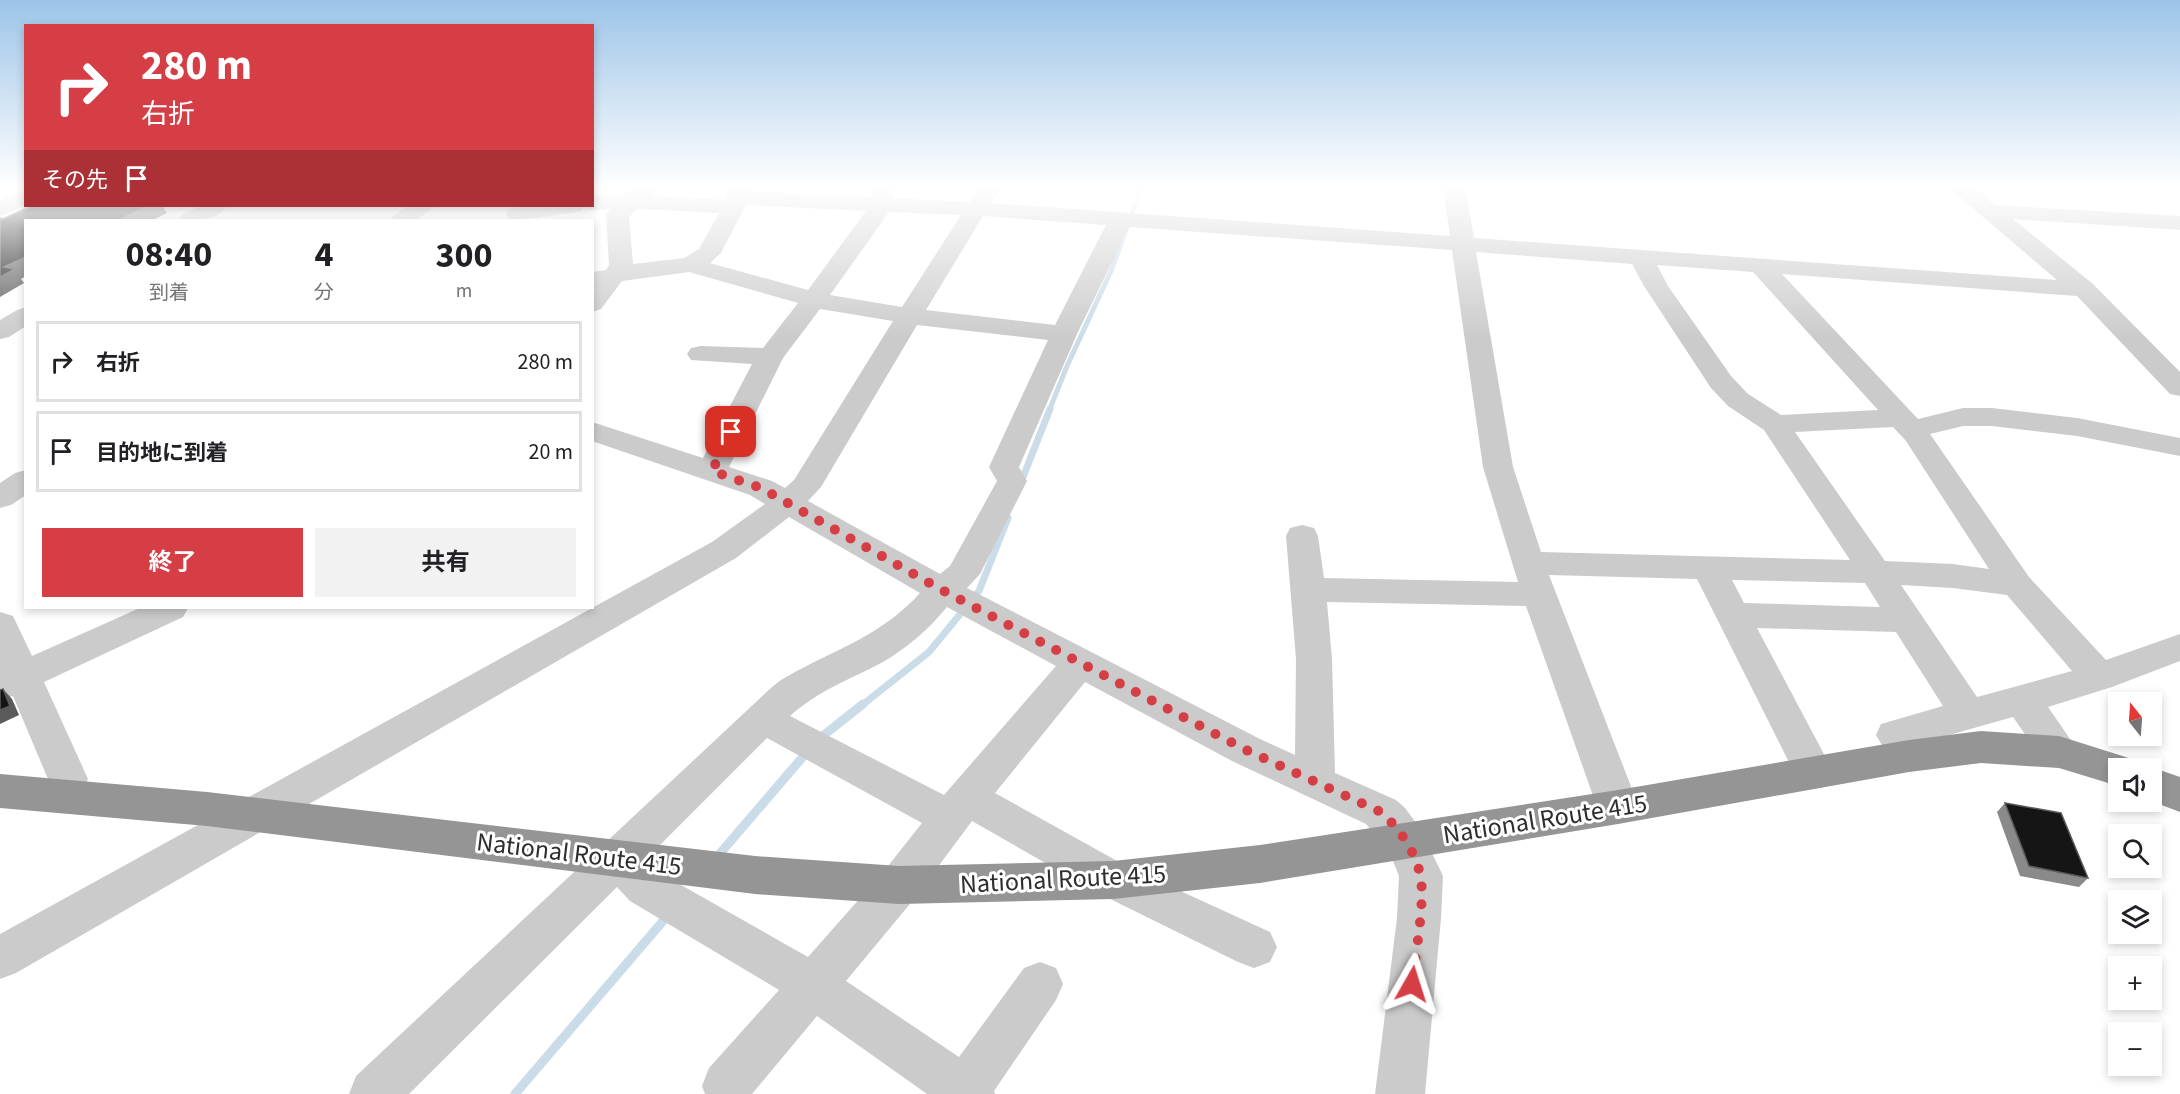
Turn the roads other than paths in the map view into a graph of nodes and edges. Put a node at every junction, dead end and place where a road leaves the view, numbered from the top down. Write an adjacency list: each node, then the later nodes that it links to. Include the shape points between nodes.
1 (619, 237): 13 (street, via 621,266)
2 (717, 237): 11 (street, via 709,253)
3 (855, 237): 16 (street)
4 (959, 237): 17 (street)
5 (1112, 237): 18 (street)
6 (1358, 237): 9 (street)
7 (1462, 237): 9 (street)
8 (2020, 237): 14 (street)
9 (1463, 245): 10 (street); 33 (street, via 1498,467)
10 (1641, 256): 12 (street); 22 (street, via 1656,286 1721,382 1738,400)
11 (690, 265): 13 (street, via 633,271); 16 (street)
12 (1760, 265): 14 (street); 23 (street)
13 (602, 279): 15 (street)
14 (2084, 289): 21 (street)
15 (594, 299)
16 (814, 300): 17 (street); 20 (street)
17 (909, 316): 18 (street); 29 (street, via 805,487)
18 (1064, 334): 35 (street, via 1004,467 1012,481 963,574)
19 (701, 354): 20 (street)
20 (770, 356): 26 (street)
21 (2180, 388)
22 (1774, 424): 23 (street); 32 (street)
23 (1906, 424): 25 (street, via 1992,417 2077,427); 34 (street)
24 (594, 432): 26 (street)
25 (2180, 447)
26 (712, 471): 29 (street, via 761,488)
27 (24, 481): 28 (street)
28 (0, 498)
29 (787, 503): 35 (street); 59 (street, via 724,550)
30 (1302, 536): 36 (street)
31 (1708, 567): 32 (street); 33 (street); 38 (street)
32 (1875, 572): 34 (street, via 1953,576); 39 (street)
33 (1534, 578): 36 (street); 57 (street)
34 (2017, 585): 43 (street)
35 (942, 590): 42 (street); 61 (street, via 916,620 872,651 797,688)
36 (1309, 590): 52 (street)
37 (169, 609): 44 (street)
38 (1731, 615): 39 (street); 51 (street)
39 (1906, 620): 46 (street)
40 (0, 625): 44 (street)
41 (2180, 647): 43 (street)
42 (1080, 663): 52 (street, via 1246,750); 58 (street)
43 (2099, 677): 45 (street)
44 (12, 681): 56 (street, via 68,779)
45 (2022, 700): 46 (street); 48 (street)
46 (1968, 714): 49 (street, via 1895,735)
47 (782, 728): 58 (street)
48 (2059, 752): 49 (highway, National Route 415, via 1981,747); 50 (highway, National Route 415)
49 (1910, 756): 51 (highway, National Route 415)
50 (2108, 767)
51 (1814, 773): 57 (highway, National Route 415)
52 (1315, 780): 60 (street, via 1381,812)
53 (2162, 788): 55 (highway)
54 (0, 791): 56 (highway, National Route 415)
55 (2180, 795)
56 (60, 796): 59 (highway, National Route 415)
57 (1618, 807): 60 (highway, National Route 415)
58 (959, 808): 62 (street); 63 (street)
59 (254, 815): 61 (highway, National Route 415); 65 (street)
60 (1405, 841): 62 (highway, National Route 415, via 1260,864); 71 (street, via 1421,876)
61 (618, 859): 63 (highway, National Route 415, via 755,875); 67 (street, via 645,887); 70 (street)
62 (1113, 880): 63 (highway, National Route 415); 64 (street)
63 (899, 885): 67 (street)
64 (1254, 947)
65 (0, 958)
66 (1040, 984): 69 (street)
67 (812, 985): 68 (street); 69 (street)
68 (727, 1086)
69 (968, 1092)
70 (374, 1094)
71 (1400, 1094)

